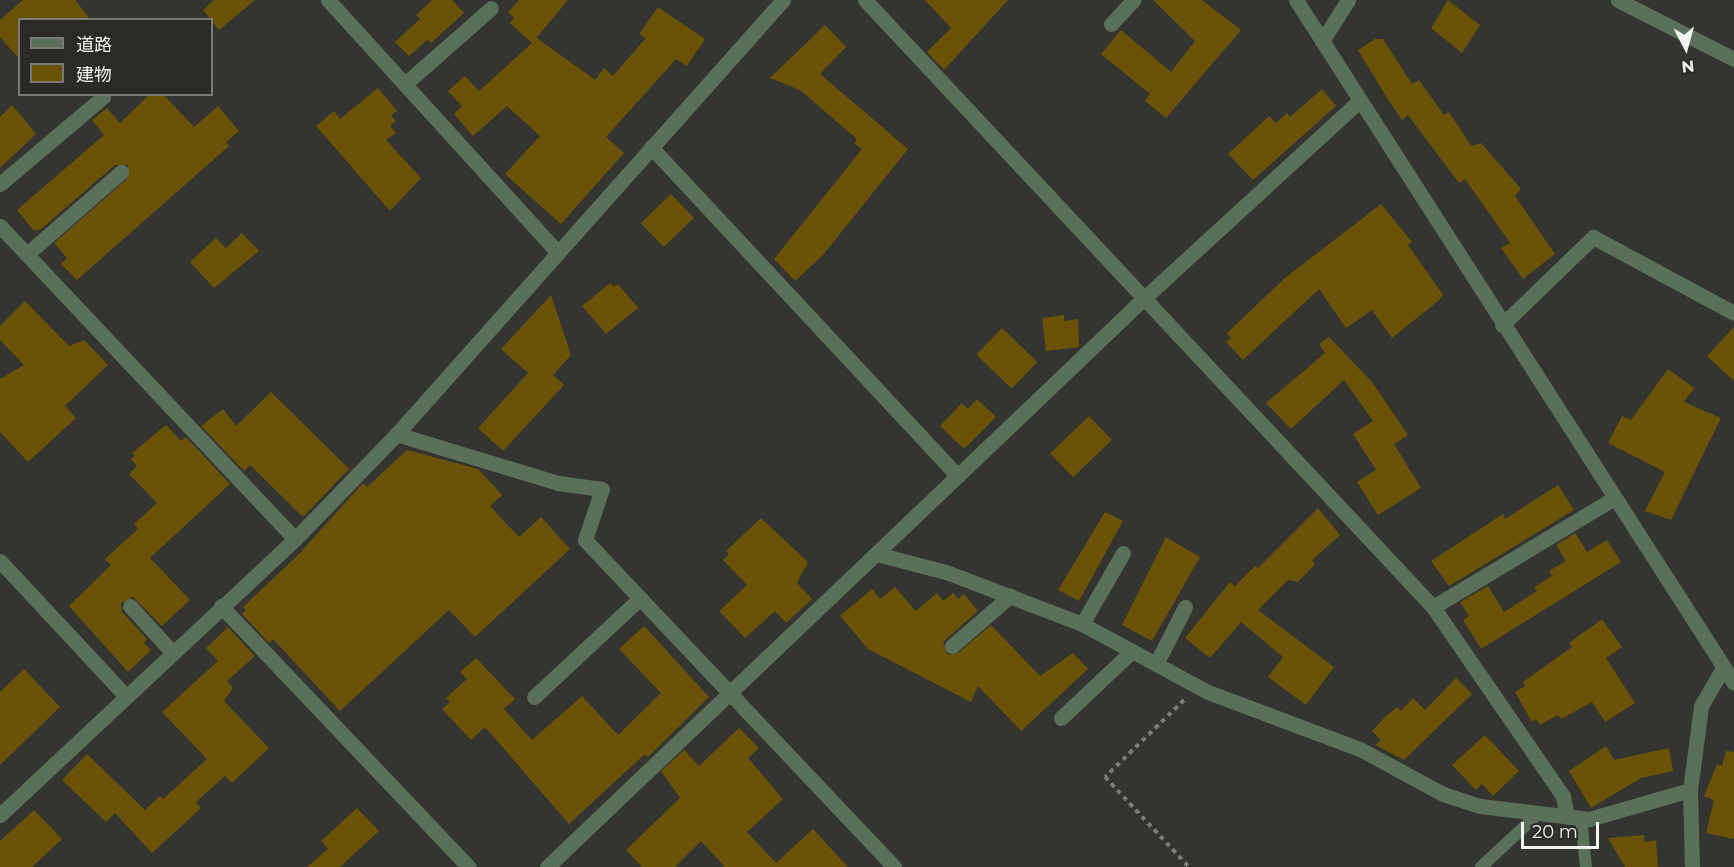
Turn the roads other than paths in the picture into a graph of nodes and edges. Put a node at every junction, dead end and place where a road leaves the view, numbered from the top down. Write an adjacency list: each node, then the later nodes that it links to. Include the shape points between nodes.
1 (328, 0): 12 (street)
2 (783, 0): 15 (street)
3 (865, 0): 21 (street)
4 (1133, 0): 9 (street)
5 (1296, 0): 10 (street)
6 (1348, 0): 10 (street)
7 (1618, 0): 11 (street)
8 (491, 8): 12 (street)
9 (1111, 24)
10 (1322, 41): 14 (street)
11 (1734, 59)
12 (406, 83): 19 (street)
13 (103, 97): 17 (street)
14 (1360, 100): 21 (street); 23 (street)
15 (651, 147): 19 (street); 25 (street)
16 (122, 172): 20 (street)
17 (0, 184)
18 (0, 226): 20 (street)
19 (557, 252): 24 (street)
20 (27, 254): 27 (street)
21 (1142, 300): 25 (street); 36 (street)
22 (1734, 313): 23 (street, via 1593,237)
23 (1502, 325): 26 (street)
24 (396, 434): 27 (street); 32 (street, via 558,483 602,489 585,540)
25 (958, 476): 29 (street)
26 (1613, 499): 36 (street); 42 (street)
27 (295, 539): 34 (street)
28 (1123, 553): 37 (street)
29 (877, 554): 31 (street, via 946,572); 44 (street)
30 (0, 561): 45 (street)
31 (1010, 596): 37 (street); 38 (street)
32 (640, 598): 44 (street); 46 (street)
33 (130, 606): 40 (street)
34 (221, 606): 40 (street); 52 (street)
35 (1185, 607): 41 (street)
36 (1433, 607): 51 (street, via 1563,796)
37 (1082, 624): 39 (street)
38 (952, 646)
39 (1132, 651): 41 (street); 47 (street)
40 (172, 652): 45 (street)
41 (1156, 664): 49 (street, via 1198,687 1360,749 1443,794 1480,806)
42 (1724, 668): 43 (street); 48 (street, via 1701,706)
43 (1734, 683)
44 (732, 694): 53 (street); 54 (street)
45 (126, 696): 50 (street)
46 (534, 697)
47 (1061, 718)
48 (1690, 790): 51 (street); 57 (street)
49 (1538, 814): 51 (street); 55 (lane)
50 (0, 815)
51 (1574, 818): 56 (lane)
52 (469, 867)
53 (547, 867)
54 (894, 867)
55 (1481, 867)
56 (1586, 867)
57 (1692, 867)

